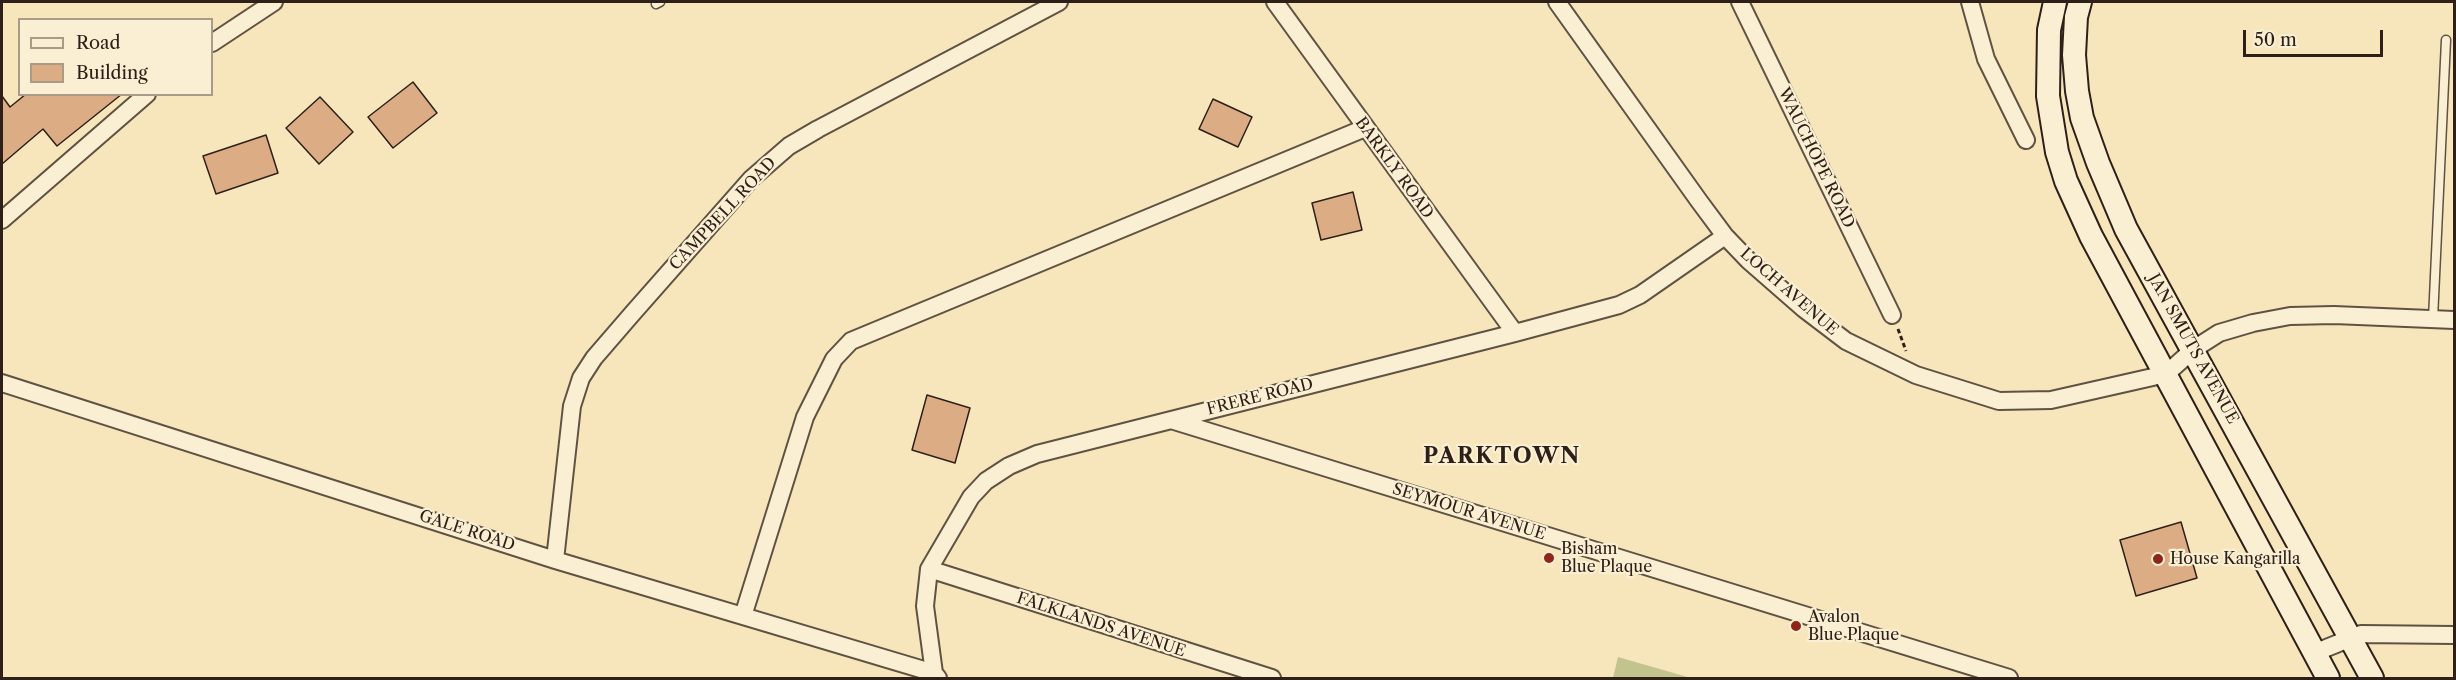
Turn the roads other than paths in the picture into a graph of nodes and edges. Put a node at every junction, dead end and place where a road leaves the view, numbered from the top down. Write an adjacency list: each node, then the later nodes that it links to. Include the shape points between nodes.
1 (274, 2): 10 (street)
2 (1059, 2): 24 (street, CAMPBELL ROAD, via 818,129 789,146 751,179 581,378 572,406)
3 (1275, 2): 12 (street, BARKLY ROAD)
4 (1557, 2): 15 (street, LOCH AVENUE)
5 (1740, 2): 16 (street, WAUCHOPE ROAD)
6 (1970, 2): 13 (street, via 1986,59)
7 (2055, 2): 21 (main road, via 2049,30 2048,96 2057,152 2091,236)
8 (2080, 2): 20 (main road, JAN SMUTS AVENUE, via 2074,55 2085,127 2126,229)
9 (2446, 40): 17 (lane)
10 (213, 42)
11 (145, 96): 14 (street)
12 (1365, 128): 19 (street, BARKLY ROAD); 26 (street, via 851,341 834,359 805,417)
13 (2026, 140)
14 (2, 220)
15 (1725, 236): 19 (street, FRERE ROAD, via 1640,295 1619,305); 21 (street, LOCH AVENUE, via 1823,324 1868,353 1916,375 1999,401 2051,400)
16 (1892, 315)
17 (2433, 319): 18 (street); 20 (street, via 2290,316 2219,333)
18 (2454, 320)
19 (1515, 333): 23 (street, FRERE ROAD)
20 (2194, 349): 21 (street); 28 (main road, JAN SMUTS AVENUE)
21 (2166, 374): 29 (main road)
22 (2, 383): 24 (street, GALE ROAD)
23 (1170, 420): 25 (street, FRERE ROAD, via 1036,454 1009,466 971,497); 31 (street, SEYMOUR AVENUE)
24 (555, 560): 26 (street, GALE ROAD)
25 (929, 569): 30 (street, FRERE ROAD, via 925,606); 32 (street, FALKLANDS AVENUE)
26 (743, 616): 30 (street, GALE ROAD)
27 (2454, 635): 28 (street, via 2375,633)
28 (2349, 637): 29 (street); 34 (main road, JAN SMUTS AVENUE)
29 (2314, 653): 33 (main road)
30 (936, 676)
31 (1998, 677)
32 (1272, 678)
33 (2328, 678)
34 (2372, 678)

